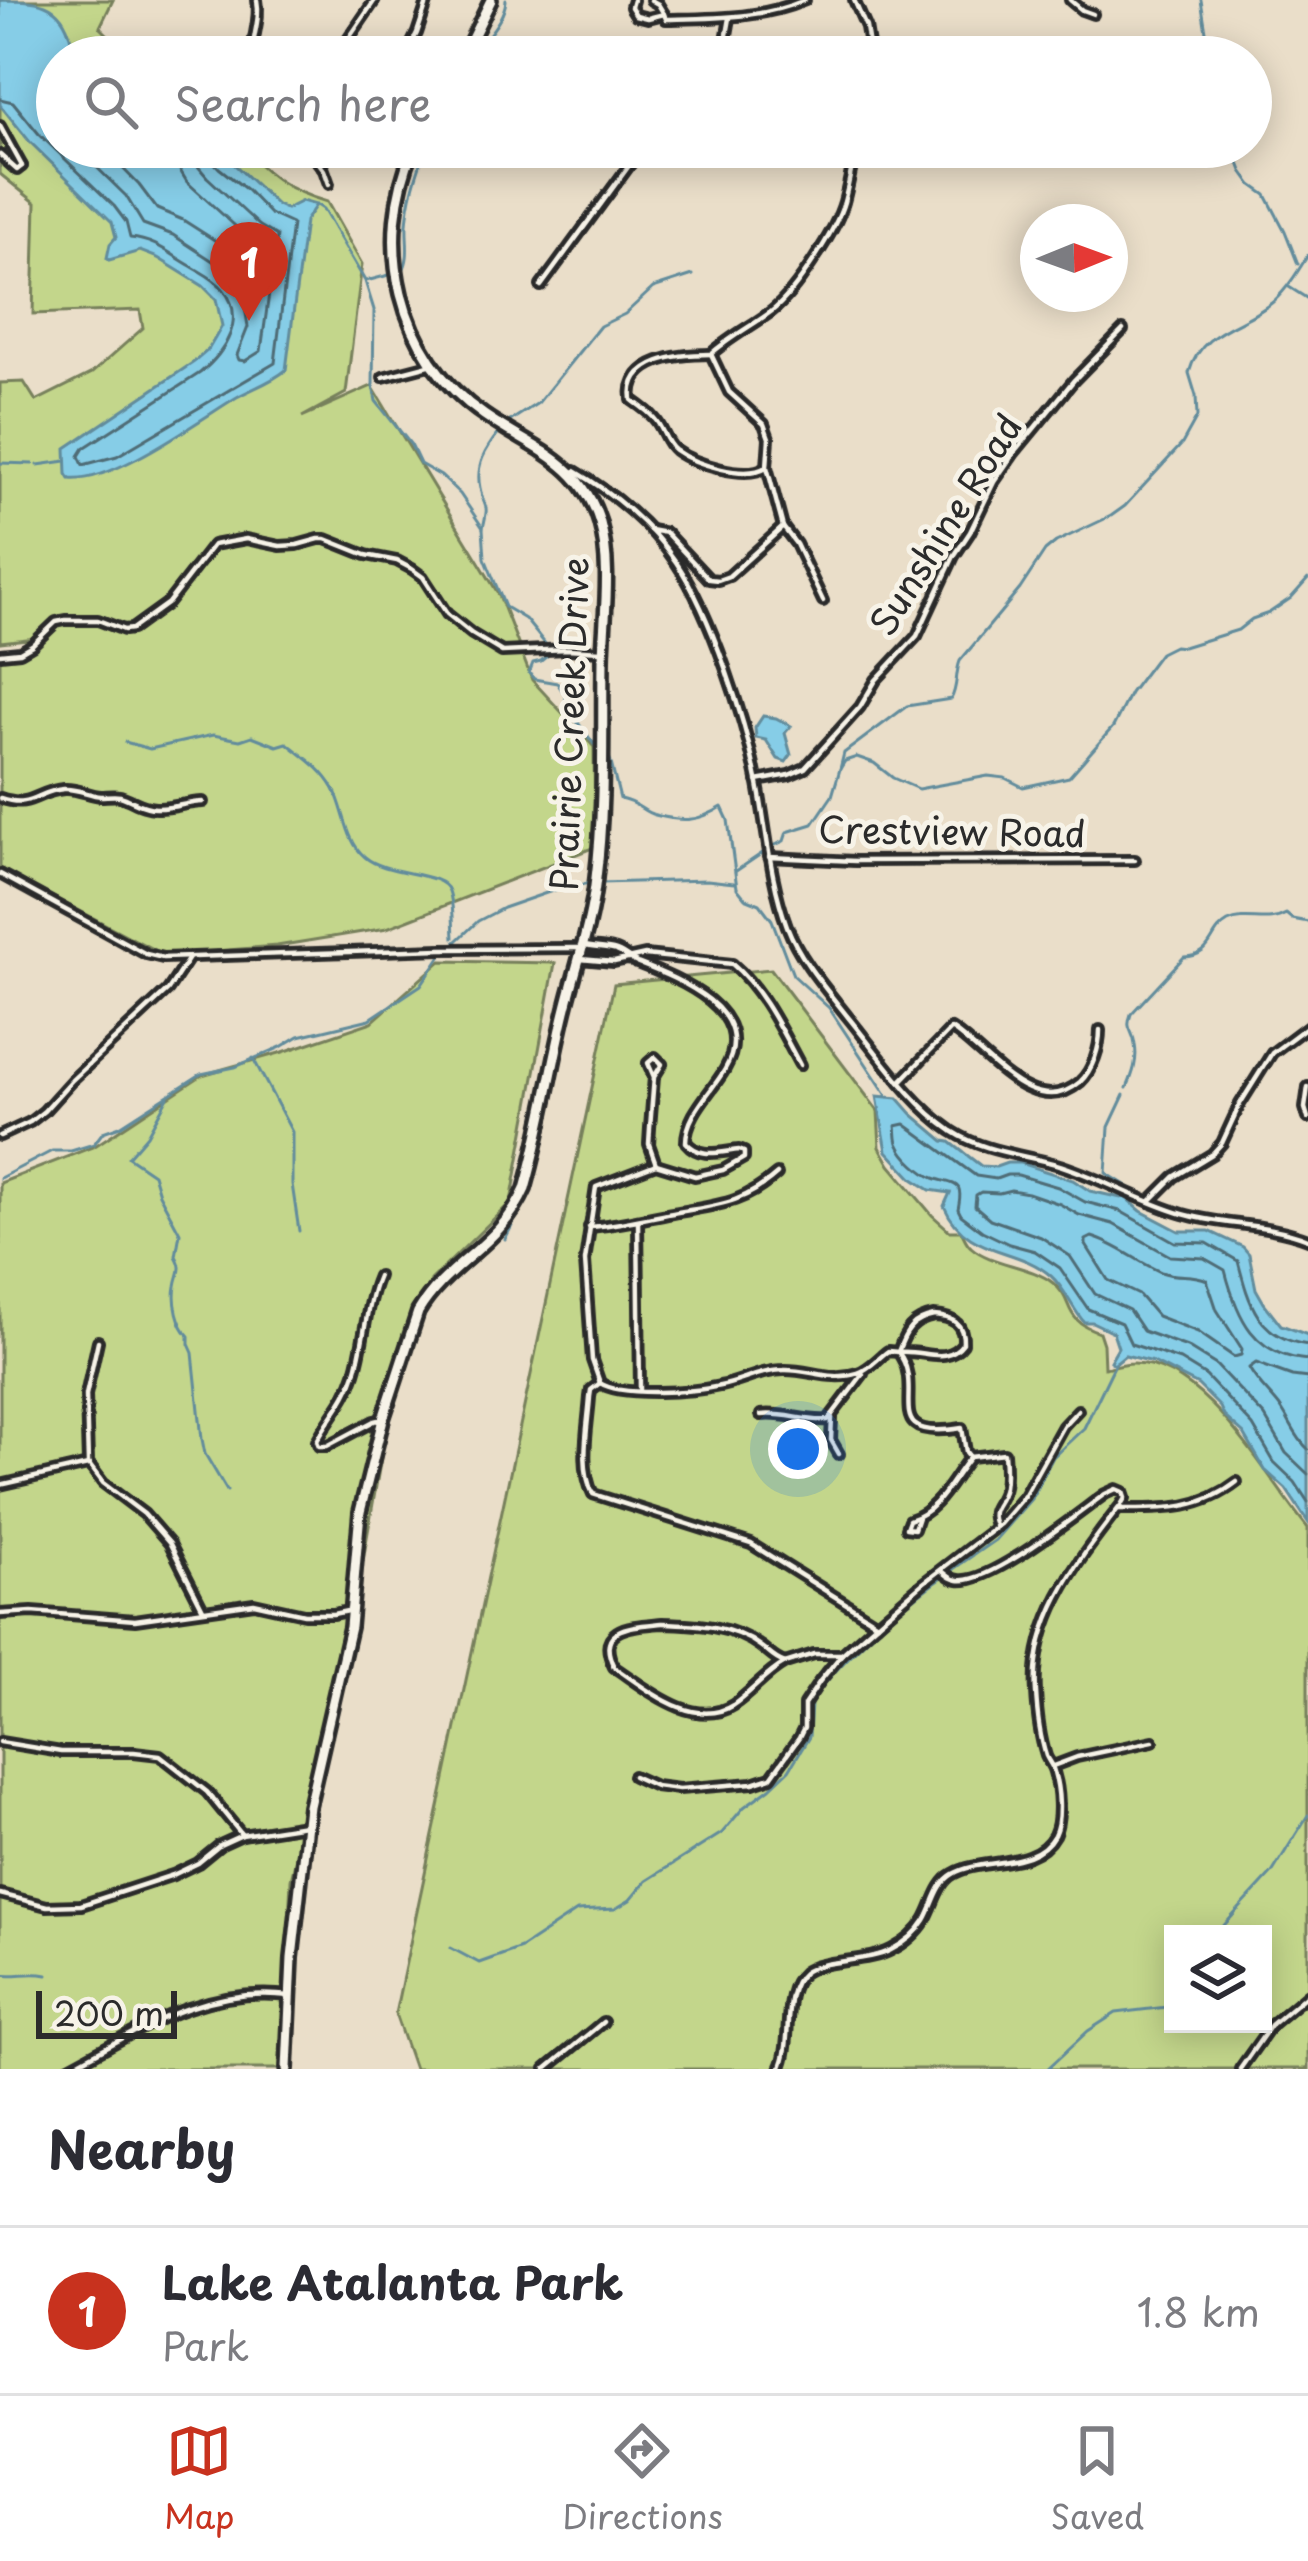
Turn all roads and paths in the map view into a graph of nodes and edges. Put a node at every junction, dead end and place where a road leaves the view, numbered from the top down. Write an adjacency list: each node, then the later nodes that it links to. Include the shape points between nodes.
1 (257, 0): 13 (street)
2 (375, 0): 14 (street)
3 (428, 0): 15 (street)
4 (491, 0): 16 (main road)
5 (632, 0): 10 (street, via 636,15)
6 (651, 0): 10 (street)
7 (805, 0): 12 (street)
8 (854, 0): 18 (street)
9 (1070, 0): 11 (street)
10 (664, 14): 12 (street)
11 (1093, 14)
12 (730, 18): 17 (street)
13 (253, 36)
14 (350, 36)
15 (416, 36)
16 (473, 36)
17 (727, 36)
18 (868, 36)
19 (0, 126): 20 (street, via 22,166 14,169)
20 (0, 155)
21 (323, 168): 25 (street)
22 (407, 168): 29 (main road, Prairie Creek Drive, via 395,258 405,310)
23 (627, 168): 26 (street)
24 (851, 168): 28 (street, via 836,222 795,286)
25 (329, 184)
26 (541, 286)
27 (1123, 330): 38 (street, Sunshine Road, via 1003,468 928,616 860,707 805,768)
28 (711, 354): 31 (street, via 729,392 764,424); 31 (street, via 655,362 633,381 632,400 676,451 724,470)
29 (432, 364): 30 (street); 32 (main road, Prairie Creek Drive, via 481,413)
30 (383, 377)
31 (766, 467): 33 (street)
32 (569, 469): 34 (street); 36 (main road, Prairie Creek Drive, via 602,535)
33 (783, 527): 34 (street, via 718,580 666,533); 35 (street)
34 (650, 530): 38 (street, via 694,595)
35 (823, 601)
36 (603, 651): 37 (street, via 502,652 447,614 412,569 319,538 213,545 168,603 132,629 66,620 20,652); 44 (main road, Prairie Creek Drive, via 598,867)
37 (0, 654)
38 (757, 781): 41 (street)
39 (0, 798): 40 (street, via 28,802 71,789 159,809)
40 (203, 802)
41 (769, 857): 42 (street, Crestview Road); 51 (street, via 798,950)
42 (1136, 860)
43 (0, 874): 45 (street, via 146,954)
44 (581, 951): 45 (street); 46 (street); 46 (street, via 614,950); 72 (main road, Prairie Creek Drive, via 517,1208 430,1292)
45 (188, 958): 54 (street, via 168,989 44,1111)
46 (626, 958): 49 (street, via 732,964); 56 (street, via 711,1000 731,1033 727,1066 686,1142 693,1151 740,1150 744,1158 695,1176)
47 (1308, 1026): 59 (street, via 1272,1053 1222,1143)
48 (1100, 1030): 51 (street, via 1083,1079 1070,1088 1045,1094 1022,1087 951,1029)
49 (800, 1065)
50 (654, 1077): 55 (street)
51 (900, 1082): 59 (street, via 975,1145 1075,1170)
52 (1308, 1087): 53 (street)
53 (1308, 1118)
54 (0, 1136)
55 (649, 1144): 56 (street); 57 (street)
56 (656, 1164): 57 (street)
57 (644, 1168): 61 (street, via 596,1187)
58 (777, 1174): 60 (street, via 726,1205)
59 (1150, 1201): 62 (street)
60 (638, 1221): 61 (street); 68 (street)
61 (590, 1227): 67 (street, via 586,1280)
62 (1308, 1239)
63 (378, 1276): 72 (street, via 355,1373 316,1441 321,1446)
64 (98, 1341): 75 (street, via 86,1395)
65 (898, 1352): 65 (street, via 908,1329 924,1318 954,1320 964,1334 946,1356); 66 (street); 74 (street, via 910,1420 944,1432 962,1427)
66 (866, 1370): 68 (street, via 783,1370 717,1387); 71 (street)
67 (600, 1382): 68 (street); 85 (street, via 591,1390 586,1454 593,1494 751,1544)
68 (640, 1390)
69 (1078, 1410): 80 (street)
70 (761, 1415): 71 (street)
71 (832, 1418): 73 (street)
72 (383, 1419): 83 (main road, via 362,1499)
73 (839, 1454)
74 (970, 1457): 79 (street); 80 (street, via 1004,1453 1005,1485 991,1512)
75 (89, 1464): 77 (street); 82 (street, via 170,1544)
76 (1237, 1482): 78 (street, via 1180,1508)
77 (0, 1485)
78 (1118, 1508): 81 (street, via 1125,1498 1116,1489 1018,1558 962,1581); 90 (street, via 1058,1595 1040,1641 1037,1705)
79 (918, 1517)
80 (996, 1527): 81 (street)
81 (942, 1571): 85 (street)
82 (203, 1609): 83 (street, via 254,1603 304,1614); 84 (street, via 135,1620)
83 (352, 1610): 92 (main road)
84 (0, 1614)
85 (877, 1623): 86 (street)
86 (842, 1654): 87 (street); 91 (street, via 804,1705 800,1738 771,1778 679,1789)
87 (785, 1663): 87 (street, via 728,1708 700,1713 614,1667 609,1644 622,1627 704,1625 744,1637)
88 (1153, 1741): 90 (street)
89 (0, 1742): 93 (street, via 160,1755 207,1792)
90 (1053, 1766): 101 (street, via 1058,1815 1049,1841 1025,1856 955,1873 923,1924 894,1948 804,1972 790,2000)
91 (633, 1776)
92 (307, 1826): 93 (street); 96 (main road)
93 (242, 1835): 94 (street, via 173,1875 81,1905)
94 (0, 1894)
95 (1308, 1994): 102 (street, via 1270,2025)
96 (290, 1996): 98 (street, via 211,2001); 99 (main road)
97 (603, 2022): 100 (street)
98 (66, 2069)
99 (287, 2069)
100 (546, 2069)
101 (780, 2069)
102 (1240, 2069)

